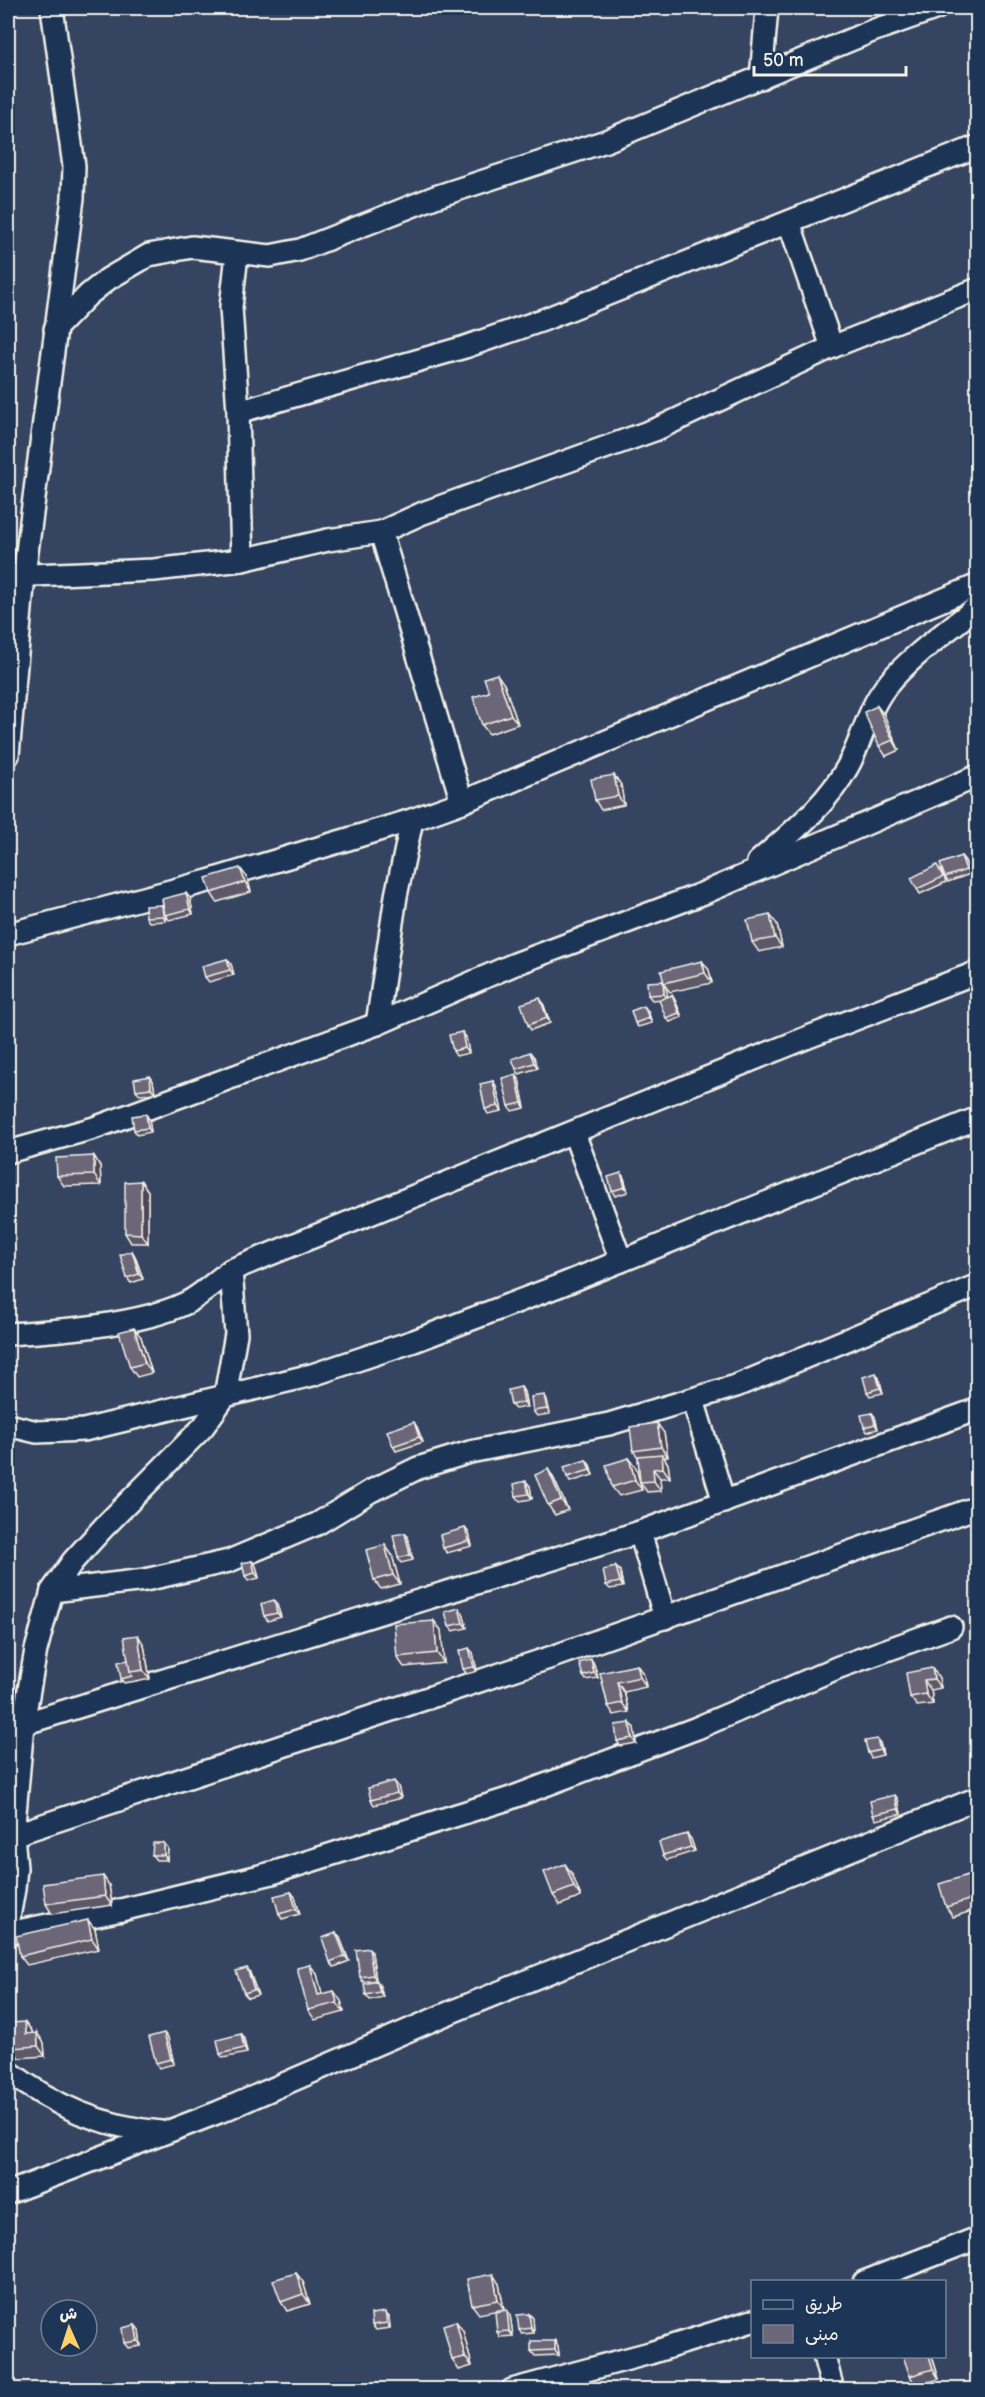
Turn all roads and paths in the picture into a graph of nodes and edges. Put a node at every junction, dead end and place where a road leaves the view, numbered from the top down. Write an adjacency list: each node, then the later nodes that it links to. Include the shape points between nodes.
1 (52, 8): 9 (street, via 74,166)
2 (767, 8): 4 (street)
3 (937, 8): 4 (street)
4 (761, 78): 7 (street, via 606,141 435,197 300,250 270,256)
5 (978, 146): 6 (street)
6 (789, 222): 10 (street); 11 (street, via 465,347)
7 (237, 254): 9 (street, via 192,248 149,255 94,290); 11 (street, via 231,307)
8 (978, 289): 10 (street)
9 (55, 329): 14 (street)
10 (832, 347): 12 (street, via 657,429 423,513)
11 (238, 412): 13 (street)
12 (381, 532): 13 (street); 19 (street)
13 (242, 560): 14 (street, via 154,570)
14 (16, 575): 17 (street)
15 (978, 585): 19 (street)
16 (978, 606): 21 (street, via 888,684 832,790)
17 (8, 755)
18 (978, 776): 21 (street)
19 (462, 802): 20 (street)
20 (412, 820): 22 (street, via 208,881); 24 (street)
21 (744, 874): 24 (street, via 704,893 515,964)
22 (8, 934)
23 (978, 972): 26 (street)
24 (377, 1024): 27 (street, via 94,1128)
25 (978, 1118): 28 (street)
26 (574, 1133): 28 (street); 29 (street)
27 (8, 1152)
28 (621, 1261): 32 (street, via 366,1358)
29 (231, 1270): 31 (street, via 187,1303 145,1316); 32 (street, via 236,1334)
30 (978, 1285): 33 (street, via 793,1364)
31 (8, 1334)
32 (225, 1396): 35 (street, via 84,1430 37,1432); 39 (street, via 203,1427 73,1561)
33 (693, 1400): 36 (street); 39 (street, via 609,1424 470,1452 418,1468 317,1524 230,1561 145,1580)
34 (978, 1409): 36 (street)
35 (8, 1425)
36 (724, 1502): 38 (street)
37 (978, 1507): 40 (street)
38 (640, 1532): 40 (street); 42 (street)
39 (52, 1591): 42 (street, via 36,1650)
40 (665, 1618): 44 (street)
41 (951, 1627): 46 (street, via 839,1667 687,1732 508,1799 272,1873)
42 (23, 1724): 44 (street)
43 (978, 1798): 48 (street)
44 (10, 1834): 45 (street, via 16,1869)
45 (8, 1923)
46 (8, 1933)
47 (8, 2071): 48 (street, via 32,2090 100,2122)
48 (164, 2132): 49 (street)
49 (8, 2193)
50 (978, 2238): 51 (street)
51 (869, 2280)
52 (751, 2322): 54 (street)
53 (825, 2358): 55 (street)
54 (512, 2390)
55 (833, 2390)

